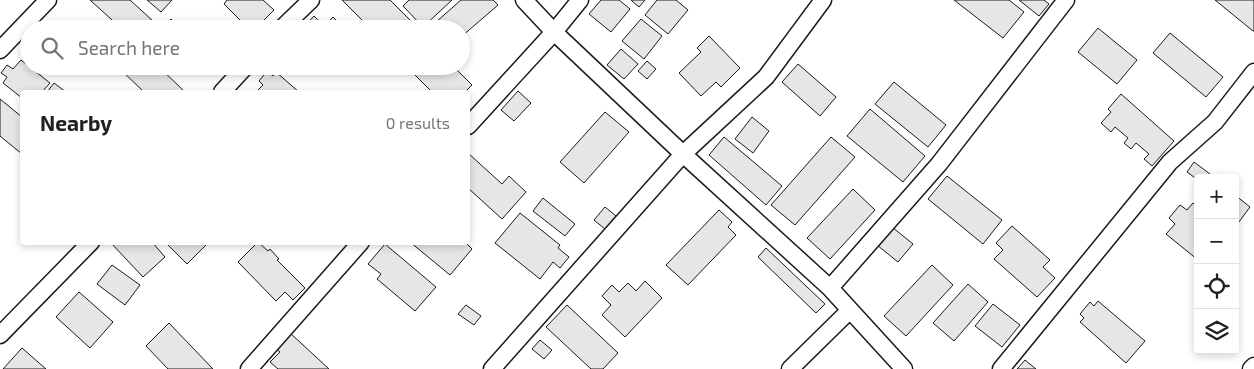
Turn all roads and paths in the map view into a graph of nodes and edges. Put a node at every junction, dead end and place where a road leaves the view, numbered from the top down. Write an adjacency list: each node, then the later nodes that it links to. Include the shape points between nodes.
1 (48, 0): 7 (street)
2 (311, 0): 8 (street)
3 (524, 0): 10 (street)
4 (580, 0): 10 (street)
5 (823, 0): 16 (street, via 766,76)
6 (1066, 0): 19 (street, via 940,164)
7 (29, 20)
8 (290, 20)
9 (20, 29): 11 (street)
10 (554, 32): 15 (street); 16 (street)
11 (0, 50)
12 (1254, 72): 27 (street, via 1215,122 1170,162)
13 (238, 75): 14 (street)
14 (224, 90)
15 (470, 124)
16 (683, 154): 19 (street); 24 (street)
17 (88, 245): 21 (street)
18 (358, 245): 23 (street)
19 (830, 288): 20 (street)
20 (850, 310): 25 (street); 26 (street)
21 (0, 335)
22 (1254, 366): 28 (street)
23 (249, 369)
24 (492, 369)
25 (790, 369)
26 (904, 369)
27 (1001, 369)
28 (1251, 369)

